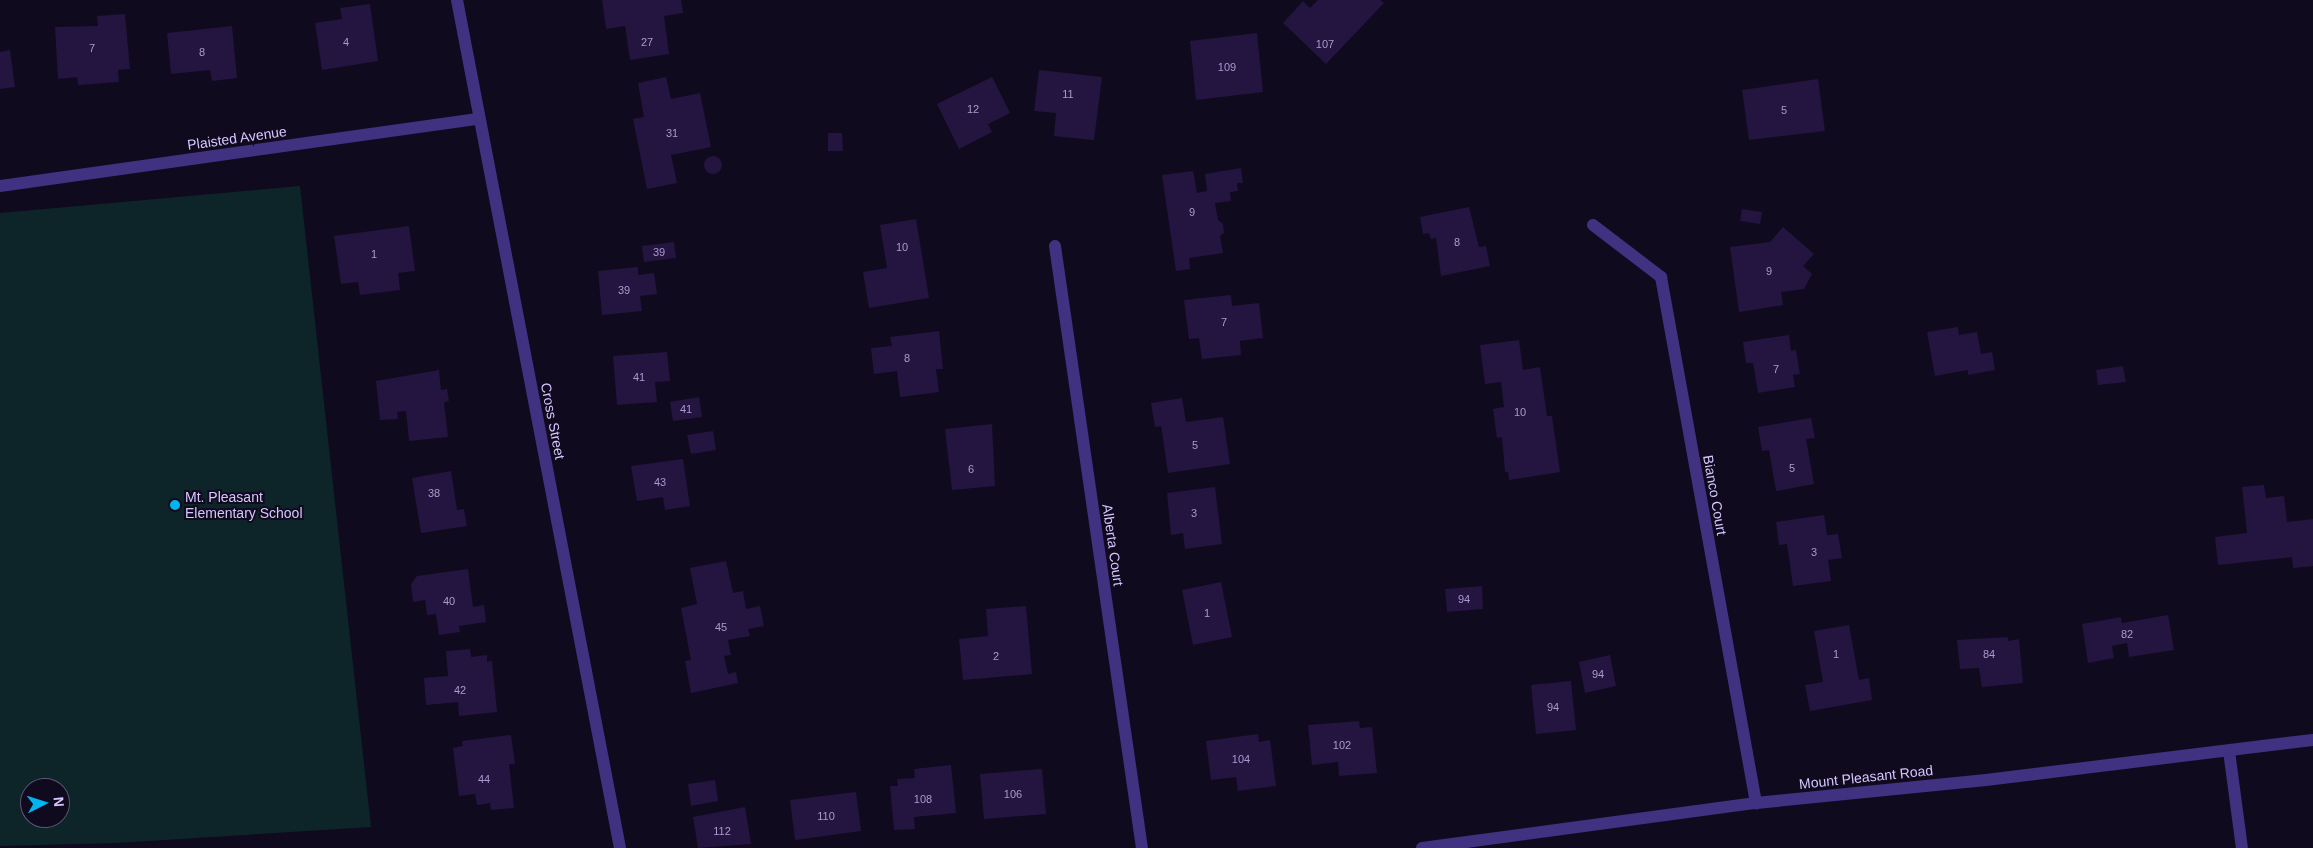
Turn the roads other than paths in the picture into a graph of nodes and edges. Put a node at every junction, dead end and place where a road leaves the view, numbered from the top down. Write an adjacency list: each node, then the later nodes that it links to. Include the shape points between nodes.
1 (457, 0): 2 (street, Cross Street)
2 (479, 119): 3 (street, Plaisted Avenue); 10 (street, Cross Street)
3 (0, 186)
4 (1593, 225): 8 (street, Bianco Court, via 1661,277)
5 (1055, 246): 11 (street, Alberta Court)
6 (2313, 740): 7 (street, Mount Pleasant Road)
7 (2230, 751): 8 (street, Mount Pleasant Road); 13 (street)
8 (1756, 803): 9 (street, Mount Pleasant Road)
9 (1465, 845): 12 (street, Mount Pleasant Road)
10 (620, 848)
11 (1142, 848)
12 (1422, 848)
13 (2242, 848)

